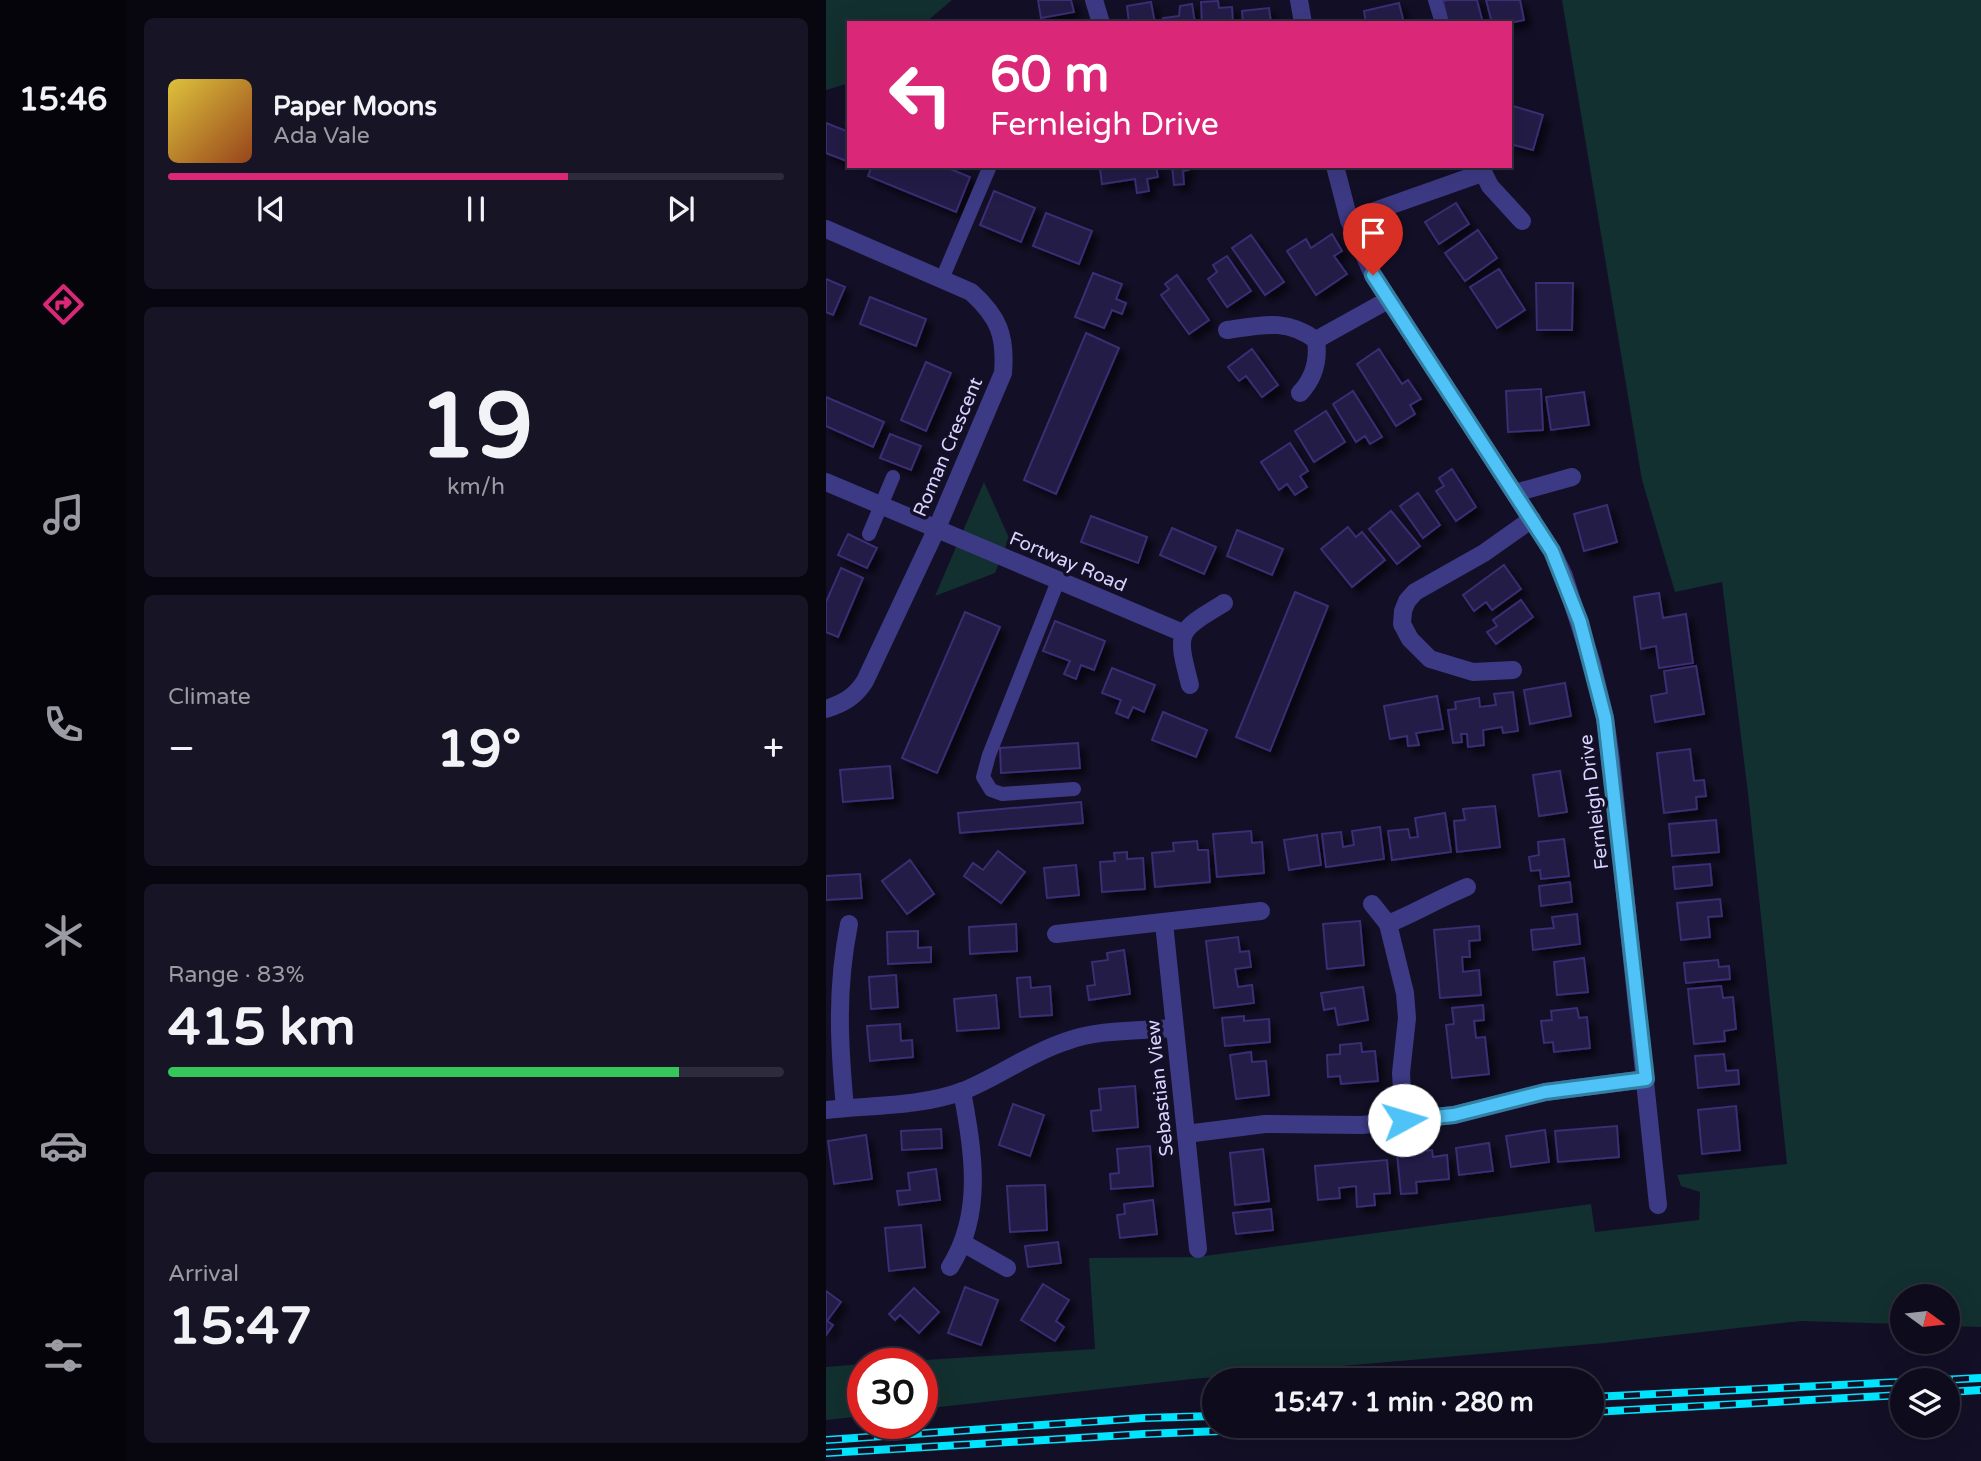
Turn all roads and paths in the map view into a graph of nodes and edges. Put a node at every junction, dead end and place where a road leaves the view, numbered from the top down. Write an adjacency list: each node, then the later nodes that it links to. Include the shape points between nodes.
1 (1094, 0): 4 (street)
2 (1299, 0): 5 (street)
3 (1436, 0): 6 (lane)
4 (1100, 21)
5 (1303, 21)
6 (1441, 21)
7 (989, 168): 13 (lane)
8 (1336, 168): 10 (street, Fernleigh Drive)
9 (1481, 169): 10 (street); 11 (street)
10 (1349, 220): 14 (street, Fernleigh Drive)
11 (1522, 221)
12 (826, 229): 13 (street, Roman Crescent)
13 (942, 279): 24 (street, Roman Crescent, via 971,292 987,306 1005,349 1003,373)
14 (1388, 300): 16 (street); 21 (street, Fernleigh Drive)
15 (1227, 330): 16 (street, via 1275,324 1303,330)
16 (1316, 340): 17 (street, via 1316,367)
17 (1300, 393)
18 (893, 477): 22 (lane)
19 (1572, 477): 21 (street)
20 (826, 482): 22 (street, Fortway Road)
21 (1515, 494): 23 (street, Fernleigh Drive)
22 (882, 505): 24 (street, Fortway Road); 25 (lane)
23 (1532, 519): 29 (street, via 1415,592 1403,611 1402,624 1410,639 1430,659 1473,672); 41 (street, Fernleigh Drive, via 1552,551 1572,599 1605,718)
24 (937, 528): 26 (street, Fortway Road); 31 (street, Roman Crescent, via 865,681 845,703)
25 (869, 534)
26 (1058, 581): 28 (street, Fortway Road); 32 (lane, via 983,777 991,790 1002,794)
27 (1224, 603): 28 (street, via 1189,624)
28 (1183, 633): 30 (street, via 1180,646)
29 (1513, 670)
30 (1190, 685)
31 (826, 709)
32 (1074, 789)
33 (1467, 887): 38 (street)
34 (1372, 904): 38 (street)
35 (1261, 911): 36 (street)
36 (1164, 922): 39 (street); 40 (street, Sebastian View)
37 (849, 924): 43 (street, via 838,1036)
38 (1388, 924): 45 (street, via 1405,992)
39 (1056, 934)
40 (1174, 1028): 42 (street, via 1108,1032 1066,1041); 46 (street, Sebastian View)
41 (1646, 1079): 45 (street, via 1545,1092 1454,1115); 47 (street, Fernleigh Drive)
42 (962, 1091): 43 (street); 48 (street, via 973,1173 973,1200)
43 (845, 1108): 44 (street)
44 (826, 1110)
45 (1404, 1120): 46 (street, via 1362,1125 1265,1124)
46 (1186, 1134): 49 (street, Sebastian View)
47 (1658, 1205)
48 (963, 1243): 50 (street); 51 (street)
49 (1198, 1249)
50 (950, 1268)
51 (1007, 1268)

